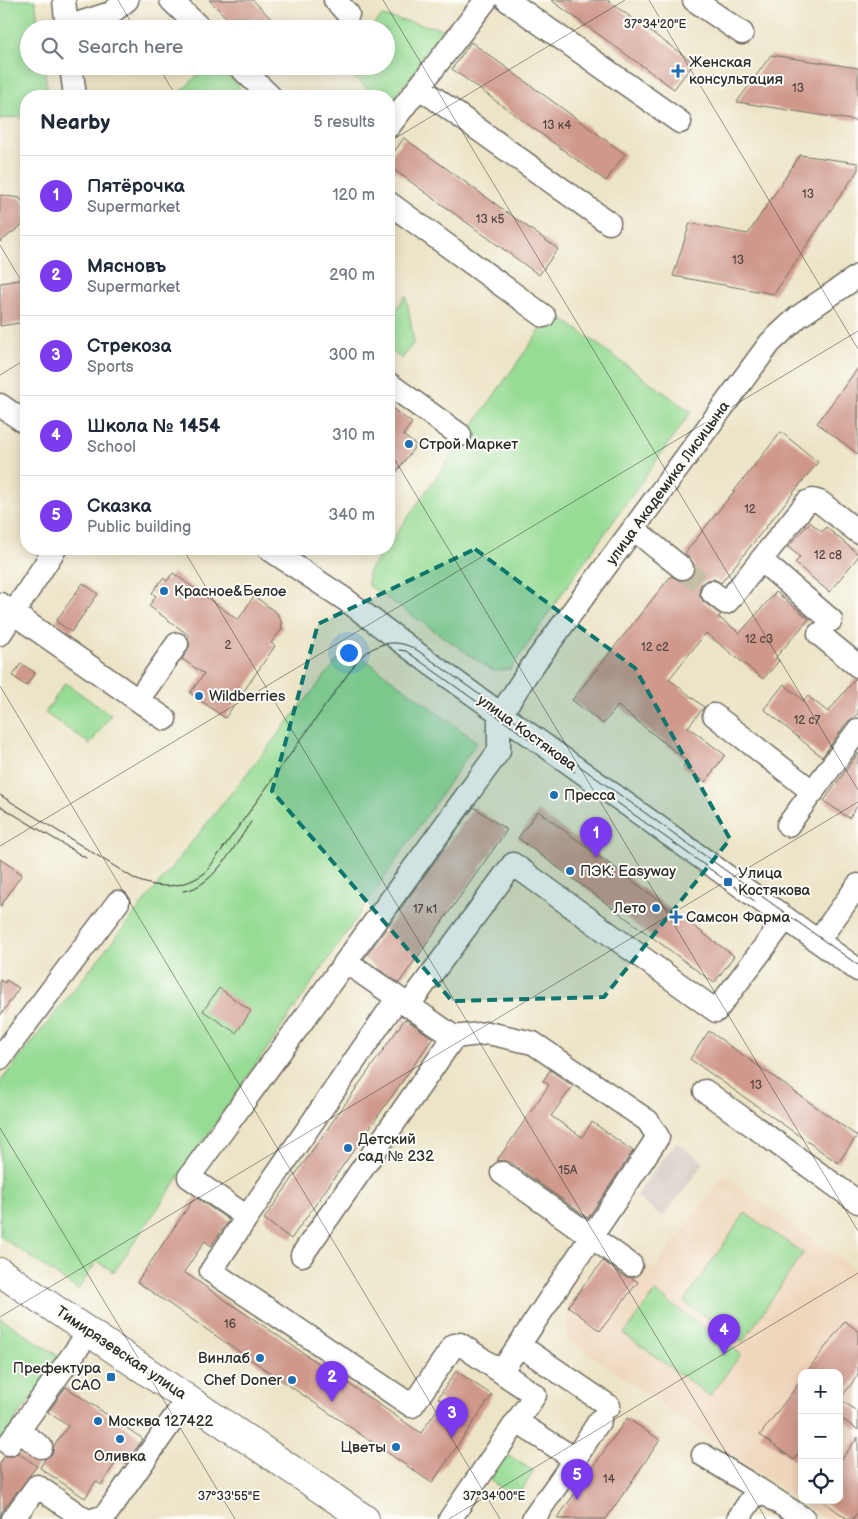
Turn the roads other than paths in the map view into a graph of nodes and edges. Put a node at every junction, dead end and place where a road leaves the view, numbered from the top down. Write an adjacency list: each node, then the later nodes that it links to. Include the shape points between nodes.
1 (64, 0): 7 (street)
2 (127, 0): 8 (street, via 111,12)
3 (171, 0): 9 (street)
4 (486, 0): 13 (street)
5 (507, 0): 17 (street)
6 (694, 0): 10 (street)
7 (66, 20)
8 (89, 20)
9 (191, 20)
10 (742, 33)
11 (72, 75): 14 (street)
12 (248, 75): 15 (street)
13 (418, 87): 16 (street); 19 (street)
14 (74, 90)
15 (264, 90)
16 (395, 118)
17 (680, 122)
18 (395, 207): 21 (street)
19 (609, 223)
20 (858, 276): 26 (street, улица Академика Лисицына, via 798,317 770,343)
21 (544, 316)
22 (395, 388): 25 (street)
23 (0, 405): 24 (street)
24 (20, 419)
25 (460, 435)
26 (634, 529): 31 (street); 38 (street, улица Академика Лисицына, via 528,672)
27 (858, 532): 30 (street, via 813,500 807,502)
28 (50, 555): 33 (street)
29 (278, 555): 38 (street, улица Костякова, via 346,600)
30 (761, 560): 32 (street, via 726,603); 36 (street)
31 (682, 568)
32 (712, 592)
33 (7, 608): 34 (street); 37 (street)
34 (0, 634)
35 (176, 644): 37 (street)
36 (858, 666)
37 (138, 700): 40 (street)
38 (501, 714): 47 (street, улица Костякова); 49 (street, via 499,751)
39 (714, 715): 42 (street)
40 (165, 719)
41 (858, 730): 42 (street)
42 (813, 792): 43 (street)
43 (788, 825)
44 (858, 885): 46 (street)
45 (118, 902): 53 (street)
46 (851, 909): 48 (street)
47 (786, 918): 48 (street, улица Костякова); 51 (street, via 716,1012 512,864)
48 (818, 941): 50 (street, улица Костякова)
49 (346, 962): 51 (street); 57 (street, via 189,1177)
50 (858, 970)
51 (403, 1003): 52 (street); 57 (street)
52 (454, 1037): 58 (street, via 488,1033 533,1043 648,1121 658,1137); 59 (street)
53 (0, 1058)
54 (705, 1091): 56 (street)
55 (502, 1174): 58 (street)
56 (858, 1202)
57 (247, 1216): 64 (street, via 211,1270 412,1406 454,1345 460,1344)
58 (591, 1236): 60 (street); 63 (street)
59 (302, 1255)
60 (631, 1265)
61 (0, 1272): 62 (main road, Тимирязевская улица)
62 (89, 1332): 65 (main road, Тимирязевская улица); 67 (street, via 14,1438)
63 (519, 1345): 64 (street); 69 (street, via 605,1413)
64 (501, 1372): 66 (street, via 535,1395)
65 (188, 1398): 73 (street, via 105,1516); 74 (main road, Тимирязевская улица)
66 (517, 1422): 69 (street); 75 (street)
67 (41, 1446)
68 (703, 1455): 70 (street)
69 (575, 1459): 76 (street)
70 (758, 1489): 77 (street); 78 (street)
71 (13, 1519): 72 (street, via 36,1486)
72 (84, 1519)
73 (95, 1519)
74 (366, 1519)
75 (450, 1519)
76 (533, 1519)
77 (738, 1519)
78 (804, 1519)

